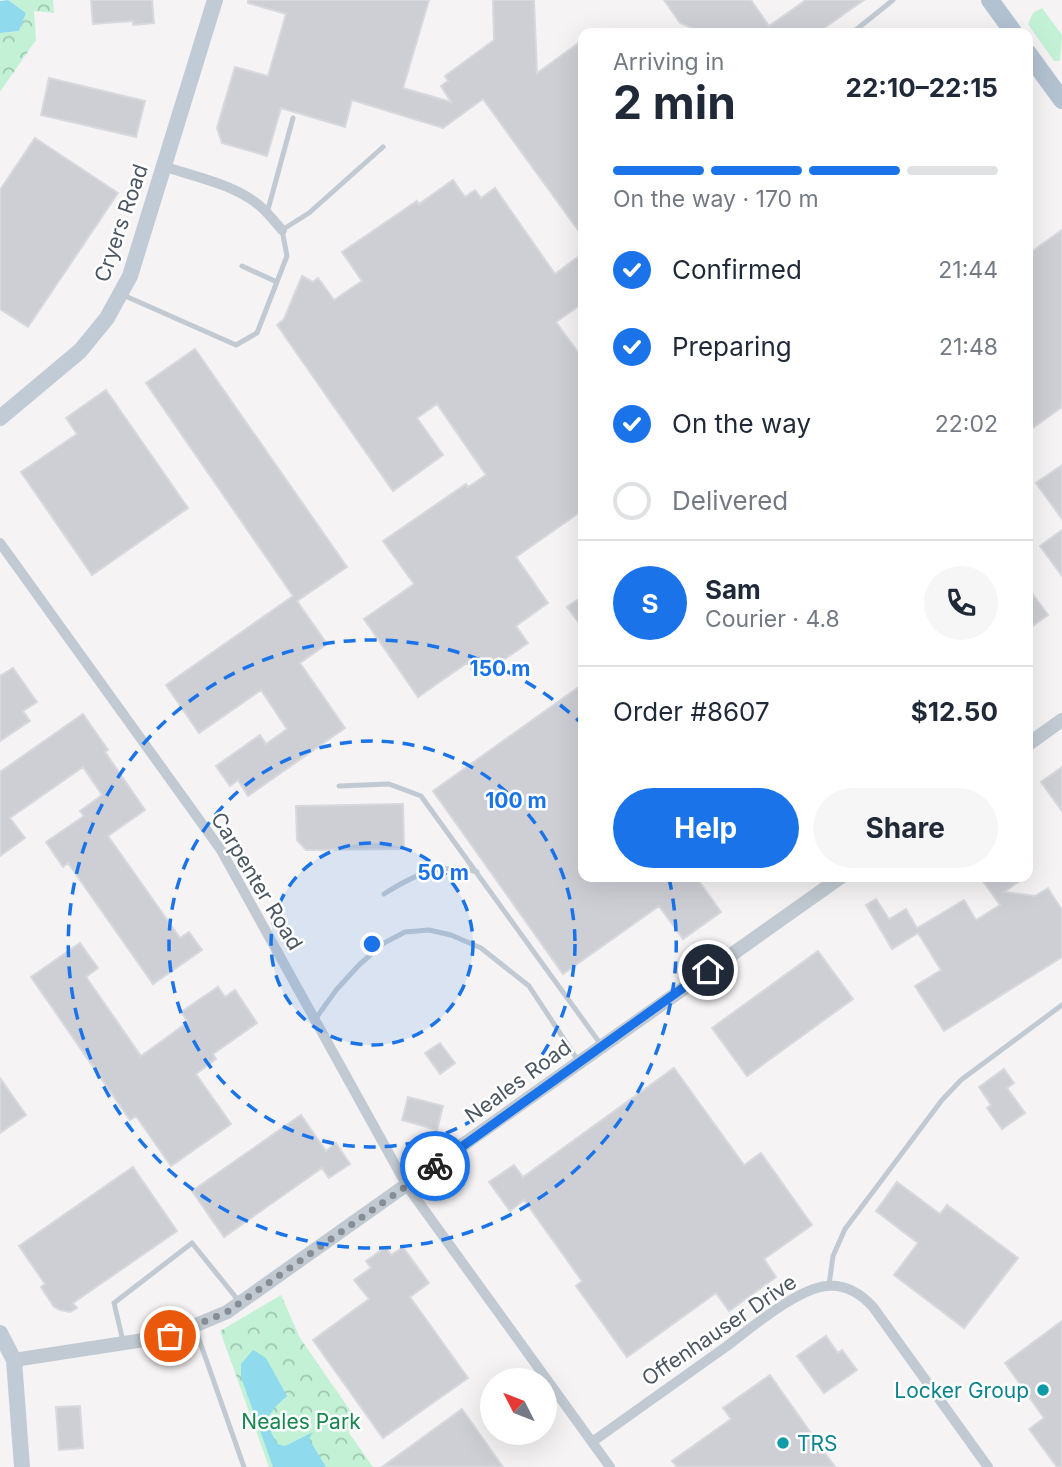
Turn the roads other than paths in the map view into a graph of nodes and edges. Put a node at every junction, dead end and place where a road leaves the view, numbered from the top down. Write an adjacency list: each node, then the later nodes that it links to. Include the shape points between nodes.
1 (215, 0): 10 (main road, Cryers Road)
2 (893, 0): 4 (lane)
3 (990, 0): 5 (main road)
4 (858, 28)
5 (1010, 28)
6 (1033, 60): 7 (main road)
7 (1062, 100)
8 (293, 118): 11 (lane)
9 (383, 147): 12 (lane, via 309,213)
10 (163, 166): 11 (street, via 229,188); 15 (main road, Cryers Road, via 130,276)
11 (267, 213): 12 (street)
12 (282, 230): 14 (lane, via 287,257)
13 (242, 267): 14 (lane)
14 (277, 282): 15 (lane, via 257,332 236,345)
15 (120, 294): 16 (main road, Cryers Road, via 80,351)
16 (0, 418)
17 (0, 542): 25 (street, Carpenter Road, via 222,850)
18 (1062, 720): 19 (street)
19 (1033, 741)
20 (338, 786): 21 (lane, via 389,784 421,796)
21 (477, 872): 23 (lane, via 441,867 414,875); 26 (lane)
22 (834, 882): 26 (street, Neales Road)
23 (384, 894)
24 (1062, 1005): 29 (lane, via 951,1090 845,1229 833,1256)
25 (315, 1019): 27 (lane, via 384,943 405,932 429,930 481,948 529,986); 28 (street, Carpenter Road)
26 (602, 1046): 27 (street, Neales Road)
27 (579, 1062): 28 (street, Neales Road)
28 (407, 1186): 30 (street, Neales Road); 35 (street, Carpenter Road)
29 (829, 1285): 35 (street, Offenhauser Drive, via 816,1287 774,1312); 39 (street, Offenhauser Drive, via 853,1290 873,1307)
30 (240, 1303): 31 (street, Neales Road); 33 (lane, via 192,1243 114,1304)
31 (195, 1326): 33 (street, Neales Road, via 170,1336); 37 (lane)
32 (0, 1332): 34 (main road)
33 (124, 1343): 34 (street, Neales Road)
34 (14, 1360): 36 (main road)
35 (592, 1443): 38 (street)
36 (22, 1467)
37 (244, 1467)
38 (610, 1467)
39 (988, 1467)

